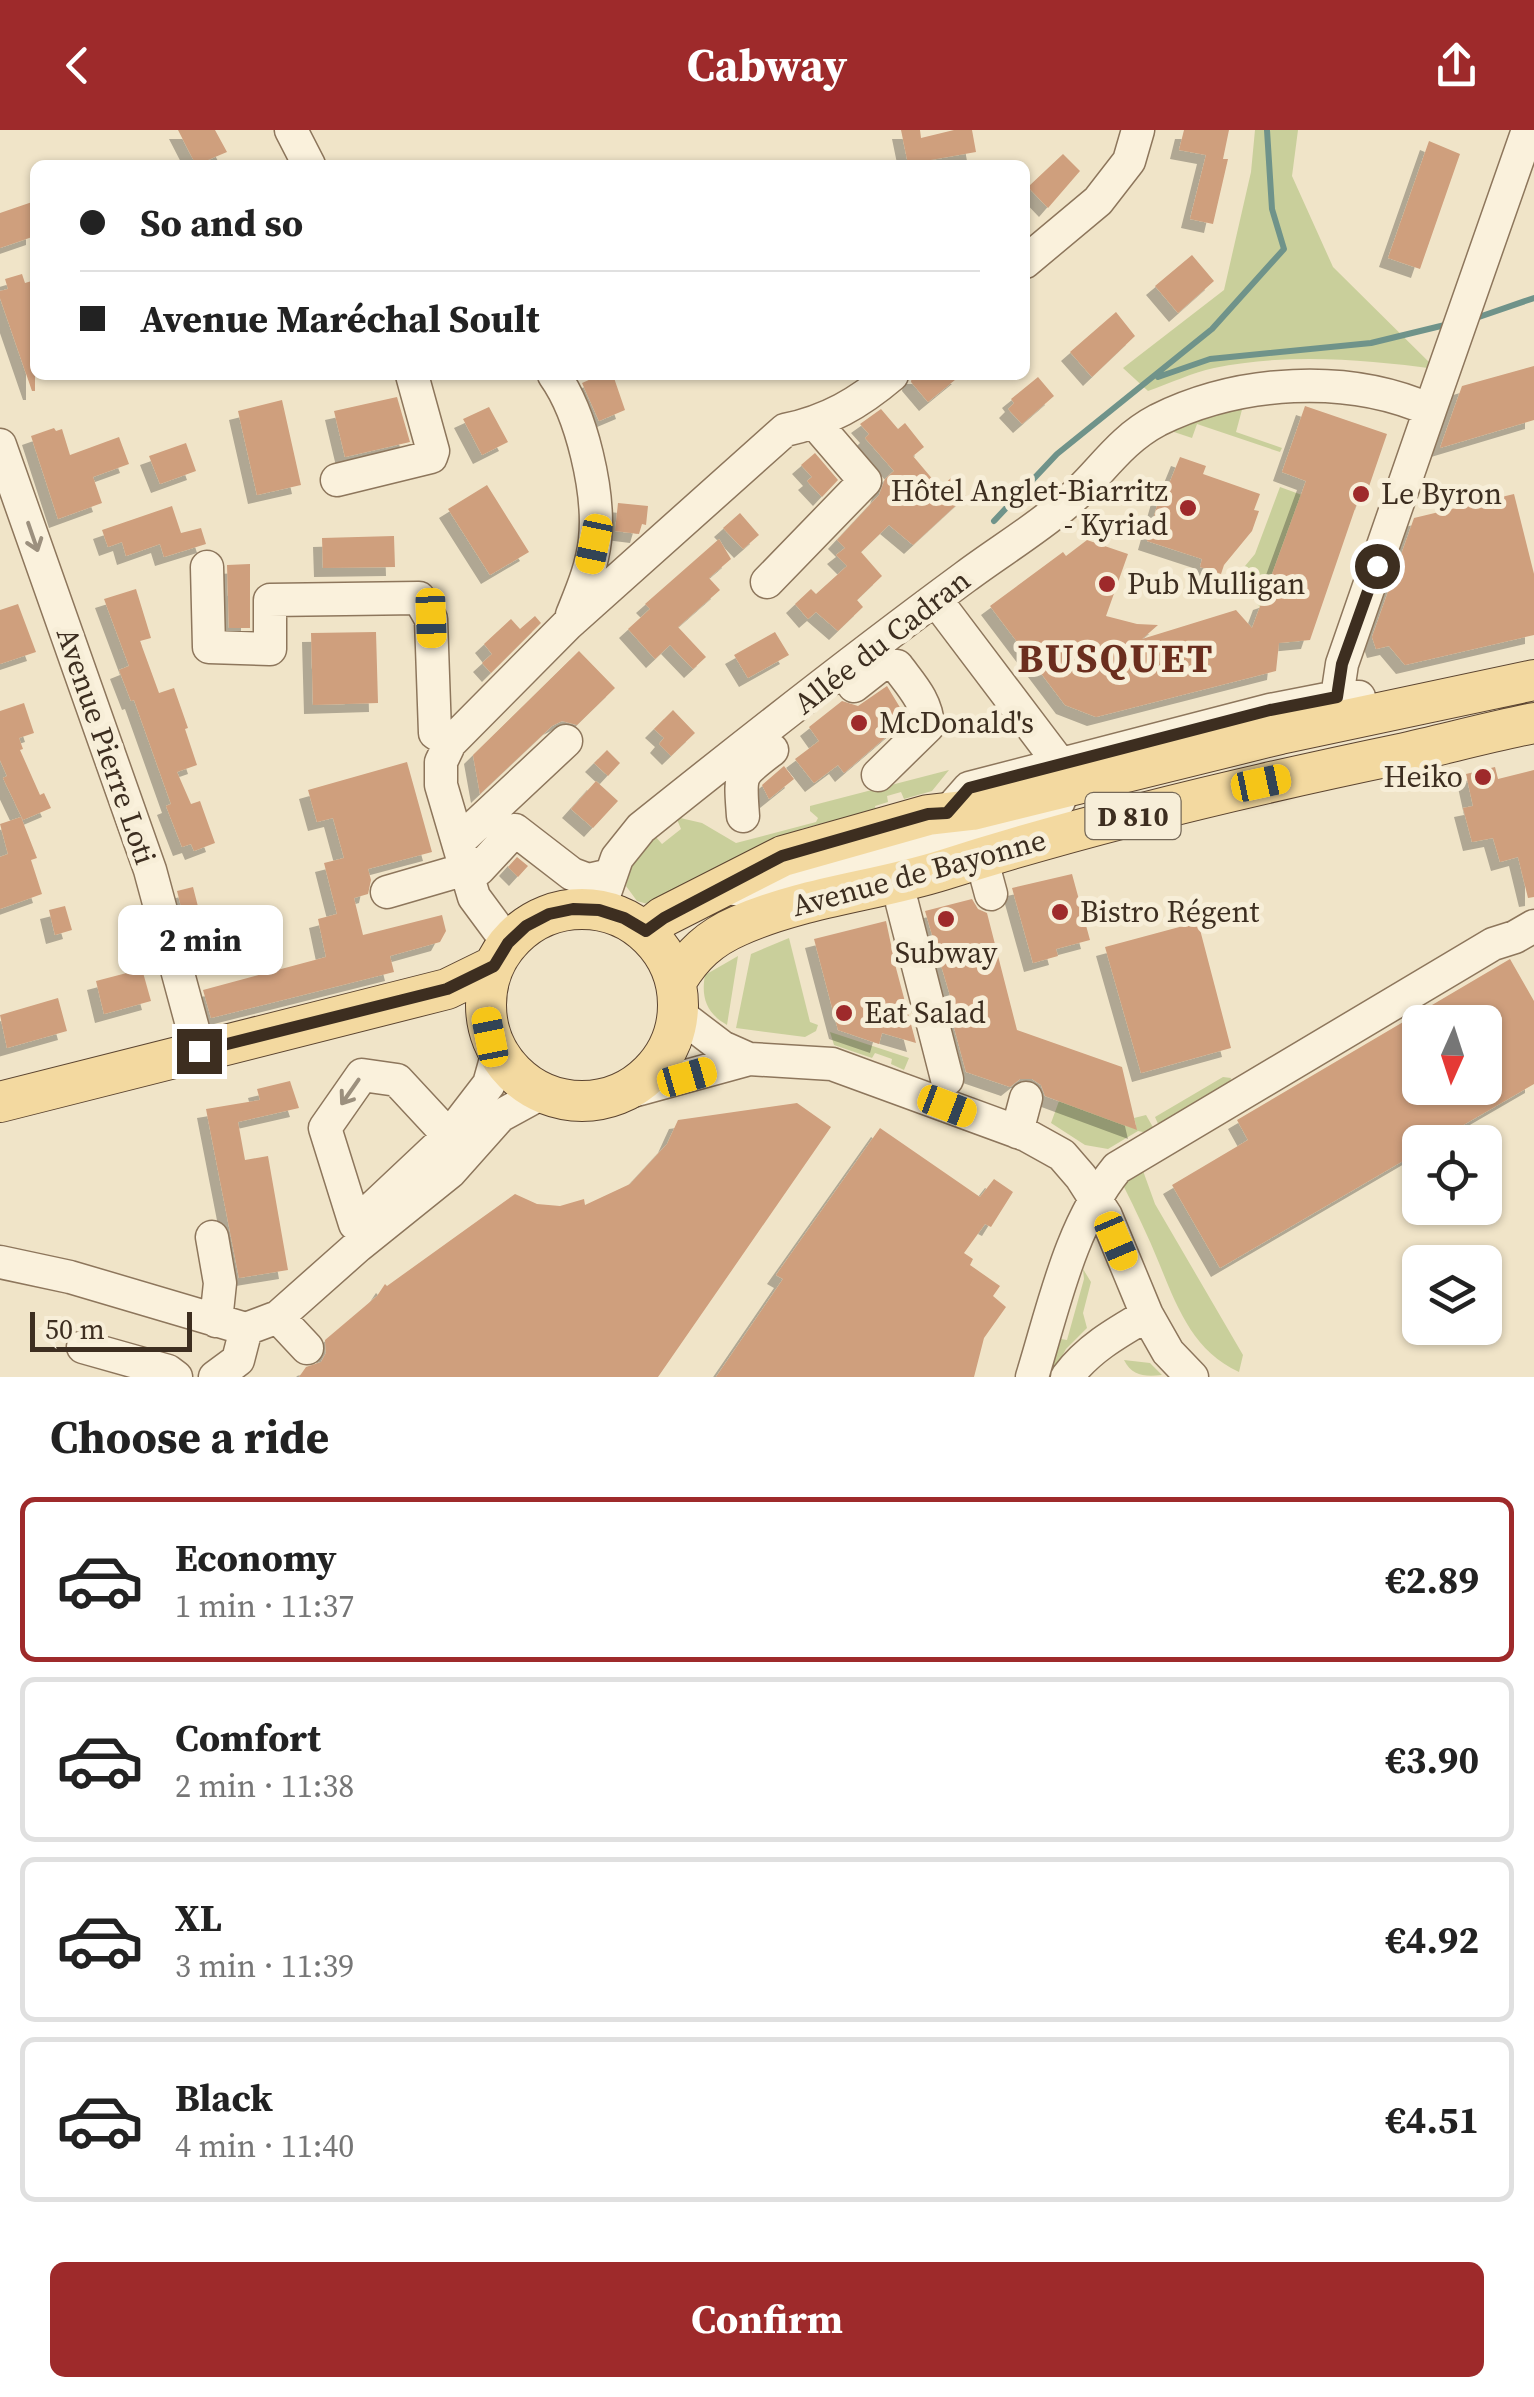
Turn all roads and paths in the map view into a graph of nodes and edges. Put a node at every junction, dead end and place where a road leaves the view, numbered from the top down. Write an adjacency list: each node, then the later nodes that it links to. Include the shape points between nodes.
1 (291, 130): 4 (street)
2 (1138, 130): 5 (street, via 1129,161 1098,200)
3 (1528, 130): 9 (street)
4 (306, 160)
5 (1030, 258)
6 (413, 380): 12 (street, via 431,458)
7 (558, 380): 16 (street, via 583,444 596,523 586,579)
8 (886, 380): 10 (street)
9 (1430, 410): 15 (street, Allée du Cadran, via 1317,386 1220,396 1156,421 1118,447 1066,505); 20 (street, via 1342,664)
10 (816, 424): 14 (street, via 866,481); 16 (street, via 785,430)
11 (0, 445): 41 (street, Avenue Pierre Loti, one-way to 41, via 150,870)
12 (337, 480)
13 (207, 567): 24 (street, via 209,647 270,649 270,600 419,598 431,618 436,733)
14 (767, 582)
15 (936, 600): 25 (street); 32 (street, Allée du Cadran, via 641,828 617,858)
16 (568, 624): 24 (street)
17 (1534, 661): 20 (street, Avenue de Bayonne)
18 (1534, 680): 27 (main road, Avenue de Bayonne / D 810)
19 (1534, 692): 29 (street, via 1186,768 1028,810)
20 (1337, 697): 25 (street, Avenue de Bayonne)
21 (1534, 714): 29 (street, via 1026,829)
22 (1534, 723): 33 (main road, Avenue de Bayonne / D 810, via 1261,783 986,875 940,871 796,906)
23 (566, 741): 30 (street)
24 (450, 743): 30 (street, via 441,785)
25 (1060, 764): 27 (street, Avenue de Bayonne, via 969,788)
26 (878, 775): 28 (street, via 928,726 924,702 890,664 744,772)
27 (947, 813): 33 (main road, Avenue de Bayonne / D 810, via 799,850)
28 (743, 816)
29 (1016, 824): 33 (street)
30 (464, 862): 31 (street); 32 (street, via 479,869 515,830); 37 (street)
31 (387, 892)
32 (604, 892): 36 (main road, via 624,918); 37 (main road, via 526,926)
33 (742, 902): 36 (main road, Avenue de Bayonne / D 810, via 664,918); 38 (main road, Avenue de Bayonne / D 810, via 691,957)
34 (902, 902): 43 (street)
35 (1534, 926): 52 (street, via 1492,944 1164,1138 1117,1168)
36 (646, 931): 38 (main road, via 665,954)
37 (501, 954): 39 (main road); 41 (main road, via 447,989)
38 (678, 998): 42 (street, via 722,1047); 45 (main road, via 666,1055)
39 (481, 1026): 46 (main road, via 519,1079); 49 (main road); 51 (street, via 489,1084)
40 (920, 1048): 44 (street)
41 (199, 1051): 48 (main road)
42 (749, 1059): 44 (street, via 832,1064); 45 (street)
43 (947, 1078)
44 (912, 1092): 50 (street)
45 (626, 1093): 46 (main road, via 595,1102)
46 (542, 1094): 51 (street)
47 (1018, 1095): 50 (street)
48 (0, 1102)
49 (0, 1124)
50 (1009, 1128): 52 (street, via 1062,1155)
51 (461, 1142): 53 (street, via 450,1172); 54 (street); 54 (street, one-way to 54, via 397,1080 362,1075 325,1128)
52 (1094, 1196): 57 (street); 64 (street)
53 (397, 1214): 54 (street); 58 (street)
54 (355, 1224): 58 (street)
55 (212, 1238): 59 (street)
56 (0, 1262): 59 (street)
57 (1146, 1315): 65 (street, via 1106,1339); 66 (street)
58 (278, 1317): 59 (street); 61 (street)
59 (231, 1325): 63 (street, via 238,1360)
60 (83, 1347): 62 (street)
61 (307, 1348)
62 (176, 1377)
63 (216, 1377)
64 (1032, 1377)
65 (1067, 1377)
66 (1192, 1377)

